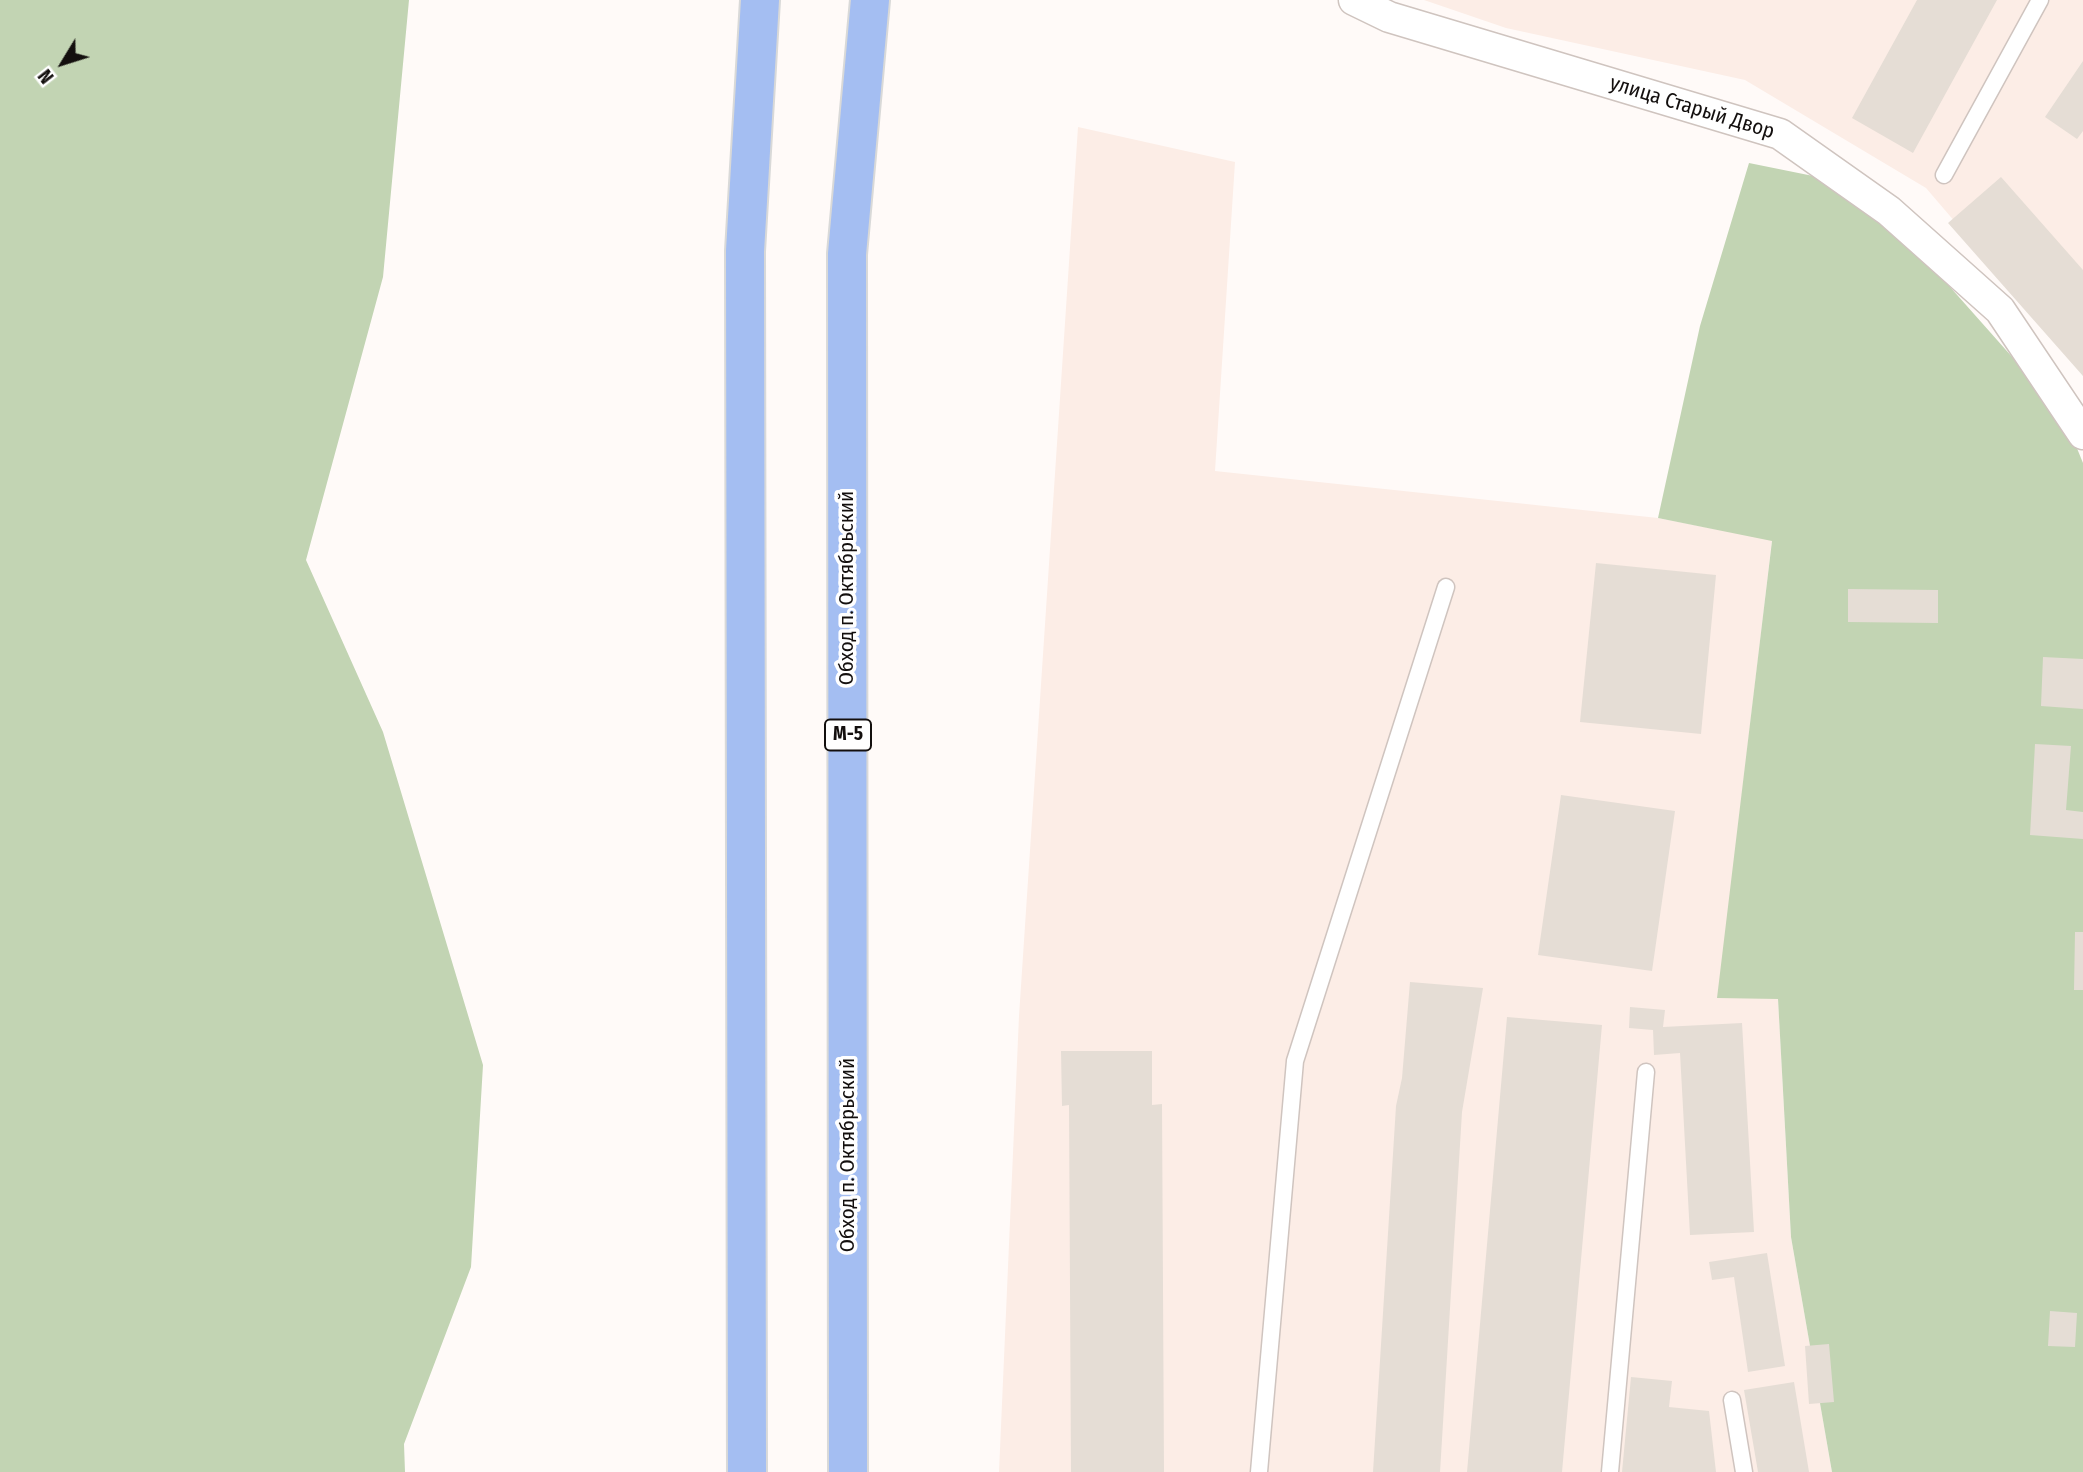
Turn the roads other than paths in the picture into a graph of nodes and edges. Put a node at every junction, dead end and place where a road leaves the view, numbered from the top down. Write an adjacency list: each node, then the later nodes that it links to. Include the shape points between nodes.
1 (760, 0): 10 (highway, via 745,251)
2 (870, 0): 11 (highway, Обход п. Октябрьский / М-5, via 847,254)
3 (1354, 0): 6 (street, улица Старый Двор, via 1389,17 1780,134 1889,211 2000,310)
4 (2040, 0): 5 (lane)
5 (1944, 175)
6 (2083, 435)
7 (1446, 587): 12 (lane, via 1295,1061)
8 (1646, 1072): 13 (lane)
9 (1732, 1400): 14 (lane)
10 (747, 1472)
11 (848, 1472)
12 (1258, 1472)
13 (1610, 1472)
14 (1744, 1472)

